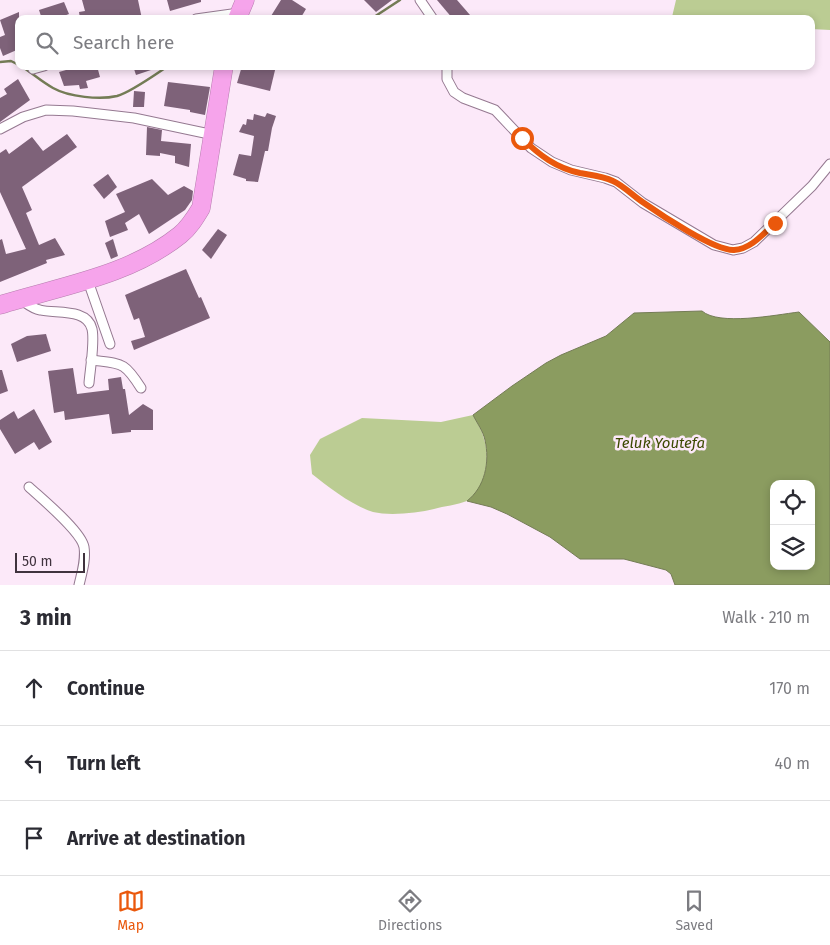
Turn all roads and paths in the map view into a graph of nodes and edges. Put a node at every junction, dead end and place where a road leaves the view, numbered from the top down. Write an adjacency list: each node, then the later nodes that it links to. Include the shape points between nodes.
1 (420, 1): 4 (street)
2 (240, 11): 3 (street)
3 (218, 15)
4 (430, 15)
5 (223, 70): 8 (highway)
6 (447, 70): 9 (street, via 448,83 454,92 494,110 546,159 570,170 616,182 650,208 726,249 743,248 754,242)
7 (0, 129): 8 (street, via 46,110 134,118)
8 (214, 135): 10 (highway, via 201,208 192,224 163,247)
9 (830, 164)
10 (88, 280): 11 (highway); 13 (street)
11 (20, 299): 12 (highway); 14 (street, via 34,308 72,314 87,321 92,328)
12 (0, 305)
13 (110, 344)
14 (91, 360): 15 (street); 16 (street, via 121,365 129,370)
15 (89, 384)
16 (141, 388)
17 (29, 487): 18 (street, via 74,530 84,544)
18 (79, 585)

